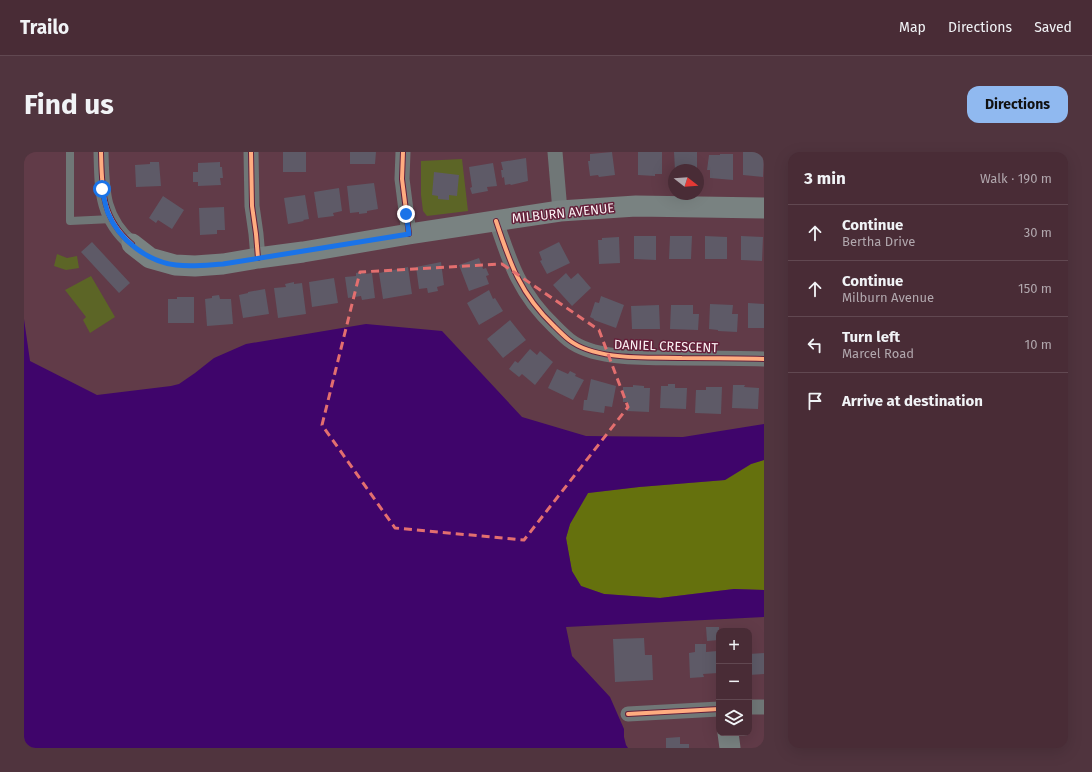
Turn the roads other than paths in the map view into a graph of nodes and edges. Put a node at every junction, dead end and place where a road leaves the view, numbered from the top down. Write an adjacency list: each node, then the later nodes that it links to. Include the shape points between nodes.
1 (70, 152): 8 (lane, via 70,221)
2 (101, 152): 8 (street, via 102,189)
3 (251, 152): 12 (street, via 252,206)
4 (402, 152): 10 (street, via 402,179)
5 (555, 152): 7 (street)
6 (764, 208): 7 (main road, MILBURN AVENUE, via 636,206)
7 (560, 211): 9 (main road, MILBURN AVENUE)
8 (112, 219): 11 (street)
9 (496, 221): 10 (main road, MILBURN AVENUE); 13 (street, DANIEL CRESCENT, via 510,264 530,300 570,341 589,350 610,355)
10 (409, 234): 12 (main road, MILBURN AVENUE)
11 (132, 244): 12 (main road, MILBURN AVENUE, via 150,258 175,265 223,264)
12 (258, 258)
13 (764, 359)
14 (764, 706): 15 (street)
15 (752, 707)
16 (716, 709): 17 (street)
17 (628, 714)
18 (728, 736): 19 (main road)
19 (730, 748)

